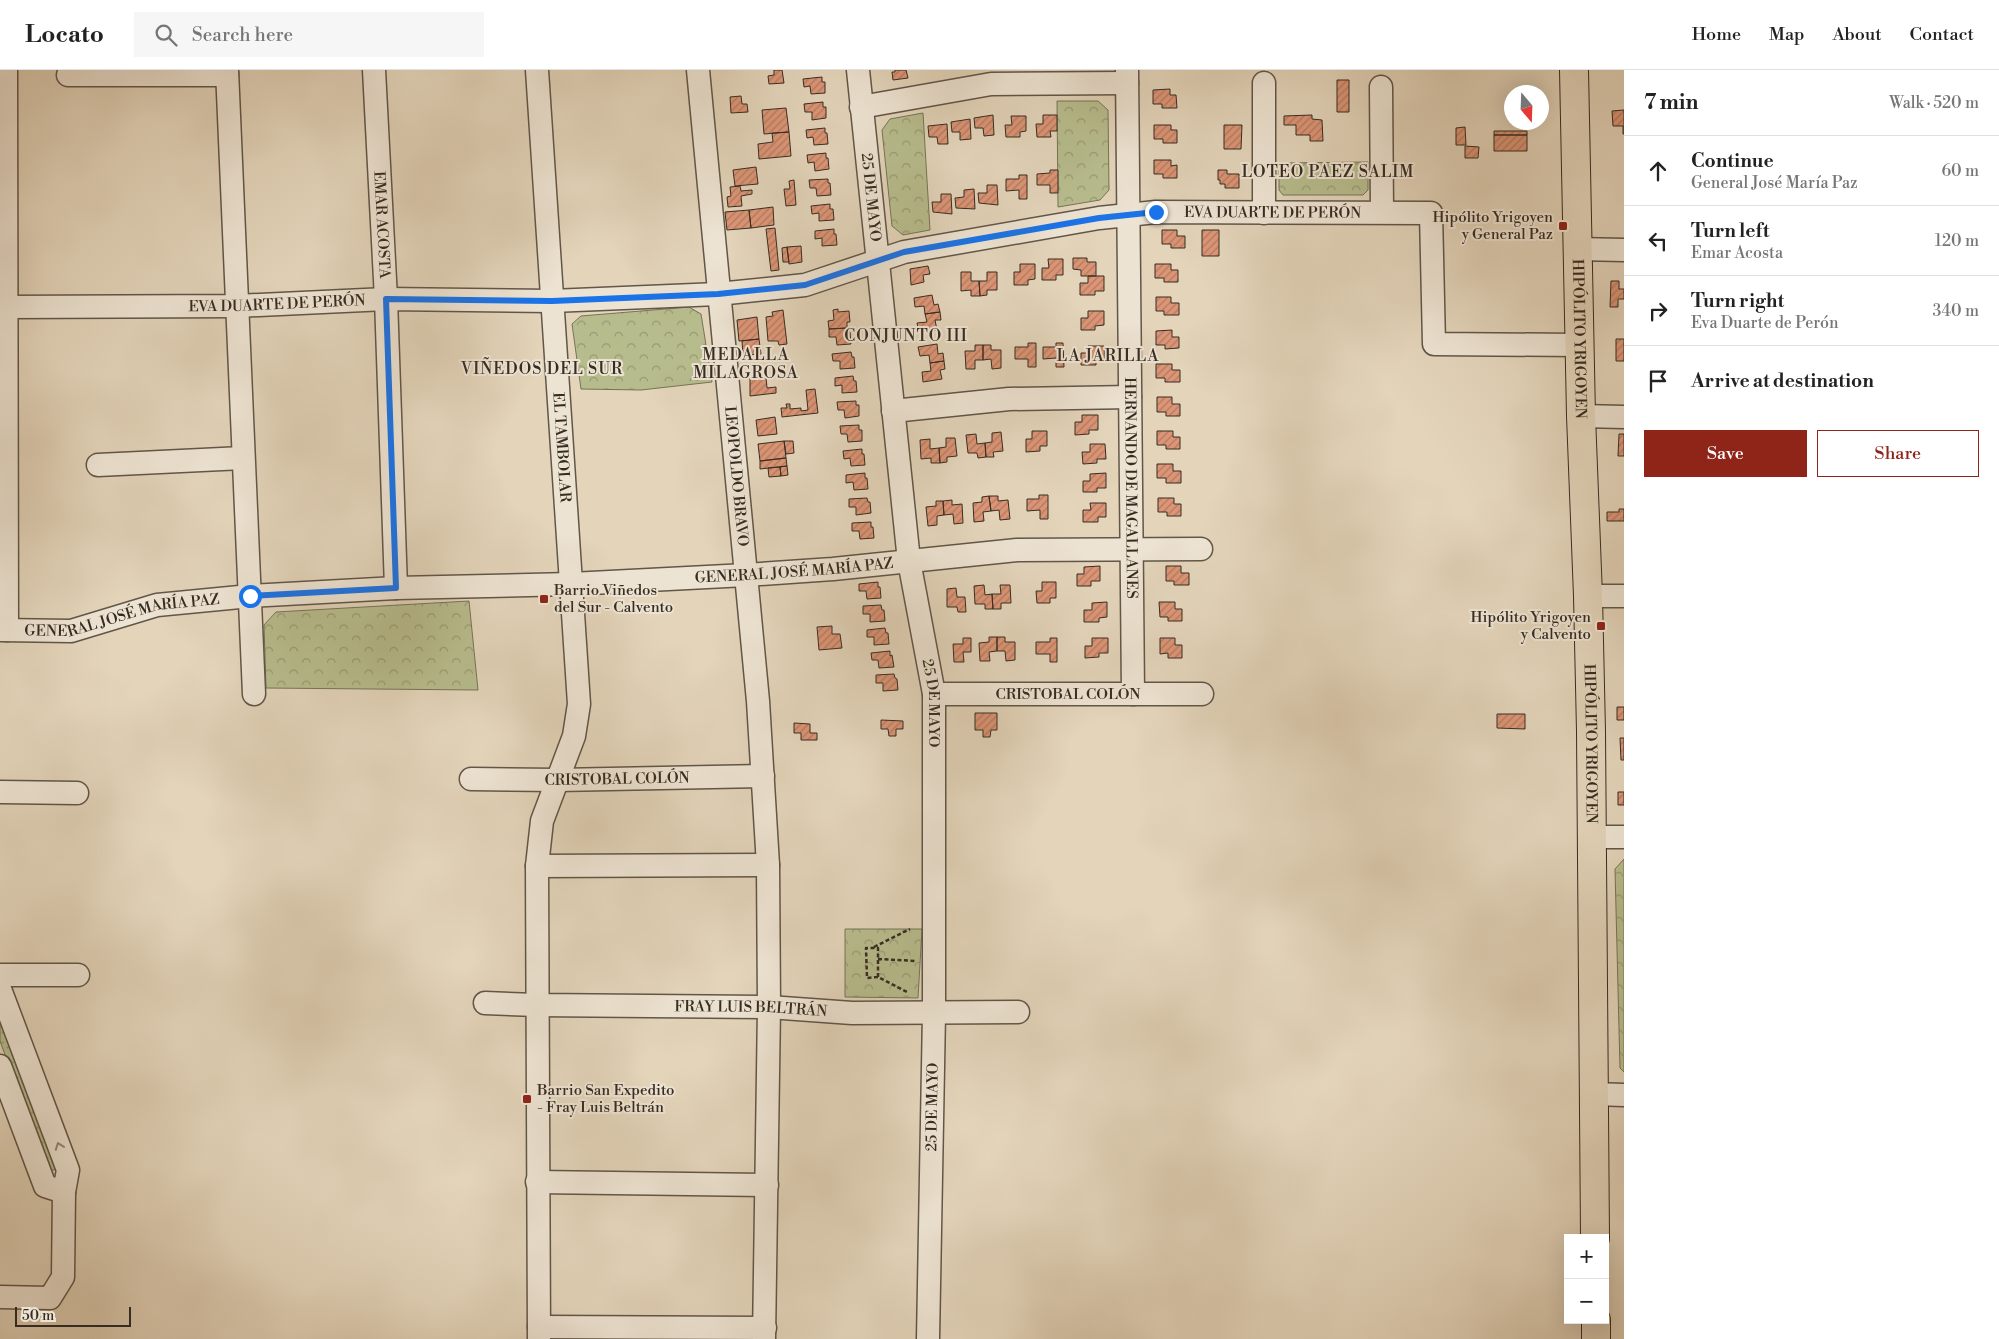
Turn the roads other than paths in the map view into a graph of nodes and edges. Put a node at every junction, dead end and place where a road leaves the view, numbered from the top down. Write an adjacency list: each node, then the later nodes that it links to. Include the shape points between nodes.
1 (6, 70): 19 (street)
2 (374, 70): 21 (street, EMAR ACOSTA)
3 (537, 70): 22 (street, EL TAMBOLAR)
4 (698, 70): 20 (street, LEOPOLDO BRAVO)
5 (858, 70): 12 (street, 25 DE MAYO)
6 (1574, 70): 16 (main road, HIPÓLITO YRIGOYEN)
7 (227, 73): 8 (street); 23 (street)
8 (68, 76)
9 (1127, 76): 12 (street, via 991,84); 15 (street, HERNANDO DE MAGALLANES)
10 (1264, 83): 13 (street)
11 (1381, 87): 14 (street)
12 (861, 107): 18 (street, 25 DE MAYO)
13 (1264, 212): 14 (street, EVA DUARTE DE PERÓN); 15 (street, EVA DUARTE DE PERÓN, via 1156,212)
14 (1382, 212): 24 (street, EVA DUARTE DE PERÓN, via 1431,212 1434,344)
15 (1128, 216): 18 (street, EVA DUARTE DE PERÓN, via 1099,218 904,252); 25 (street, HERNANDO DE MAGALLANES)
16 (1577, 249): 17 (street); 24 (main road, HIPÓLITO YRIGOYEN)
17 (1624, 250)
18 (877, 261): 20 (street, EVA DUARTE DE PERÓN, via 805,285); 26 (street, 25 DE MAYO)
19 (4, 293): 23 (street, EVA DUARTE DE PERÓN); 40 (street)
20 (718, 294): 22 (street, EVA DUARTE DE PERÓN); 34 (street, LEOPOLDO BRAVO)
21 (386, 299): 22 (street, EVA DUARTE DE PERÓN); 23 (street, EVA DUARTE DE PERÓN); 36 (street, EMAR ACOSTA)
22 (552, 301): 35 (street, EL TAMBOLAR)
23 (237, 306): 29 (street)
24 (1579, 345): 27 (main road, HIPÓLITO YRIGOYEN)
25 (1130, 397): 26 (street, via 1009,399); 31 (street, HERNANDO DE MAGALLANES)
26 (893, 411): 33 (street, 25 DE MAYO)
27 (1581, 416): 28 (street); 38 (main road, HIPÓLITO YRIGOYEN)
28 (1624, 417)
29 (243, 458): 30 (street); 37 (street)
30 (98, 465)
31 (1131, 549): 32 (street, GENERAL JOSÉ MARÍA PAZ); 33 (street, GENERAL JOSÉ MARÍA PAZ, via 1017,550); 43 (street, HERNANDO DE MAGALLANES)
32 (1201, 549)
33 (909, 561): 34 (street, GENERAL JOSÉ MARÍA PAZ); 42 (street, 25 DE MAYO)
34 (746, 575): 35 (street, GENERAL JOSÉ MARÍA PAZ); 45 (street, LEOPOLDO BRAVO)
35 (571, 584): 36 (street, GENERAL JOSÉ MARÍA PAZ); 47 (street, EL TAMBOLAR, via 579,704 574,736)
36 (396, 588): 37 (street, GENERAL JOSÉ MARÍA PAZ)
37 (250, 596): 40 (street, GENERAL JOSÉ MARÍA PAZ, via 157,605 71,631); 41 (street)
38 (1588, 596): 39 (street); 50 (main road, HIPÓLITO YRIGOYEN)
39 (1624, 596)
40 (4, 630)
41 (254, 694)
42 (934, 694): 43 (street, CRISTOBAL COLÓN); 61 (street, 25 DE MAYO)
43 (1133, 694): 44 (street, CRISTOBAL COLÓN)
44 (1202, 694)
45 (763, 776): 47 (street, CRISTOBAL COLÓN); 52 (street, LEOPOLDO BRAVO)
46 (471, 779): 47 (street, CRISTOBAL COLÓN)
47 (558, 780): 53 (street, EL TAMBOLAR, via 542,820)
48 (0, 792): 49 (street)
49 (77, 793)
50 (1592, 837): 51 (street); 63 (main road, HIPÓLITO YRIGOYEN)
51 (1624, 837)
52 (768, 865): 53 (street); 59 (street, LEOPOLDO BRAVO)
53 (537, 866): 58 (street, EL TAMBOLAR)
54 (0, 974): 55 (street)
55 (78, 975)
56 (0, 988): 67 (street, one-way to 56, via 68,1170)
57 (485, 1003): 58 (street, FRAY LUIS BELTRÁN)
58 (536, 1005): 59 (street, FRAY LUIS BELTRÁN); 65 (street, EL TAMBOLAR)
59 (770, 1007): 61 (street, FRAY LUIS BELTRÁN, via 852,1013); 66 (street, LEOPOLDO BRAVO)
60 (1018, 1012): 61 (street, FRAY LUIS BELTRÁN)
61 (934, 1013): 73 (street, 25 DE MAYO)
62 (0, 1066): 67 (street, via 45,1186)
63 (1593, 1094): 64 (street); 68 (main road, HIPÓLITO YRIGOYEN)
64 (1624, 1095)
65 (537, 1182): 66 (street); 71 (street, EL TAMBOLAR)
66 (767, 1185): 72 (street, LEOPOLDO BRAVO)
67 (64, 1192): 69 (street, via 63,1277 50,1298)
68 (1595, 1234)
69 (0, 1297)
70 (1596, 1324): 74 (main road)
71 (539, 1333): 72 (street)
72 (764, 1333)
73 (928, 1339)
74 (1596, 1339)

